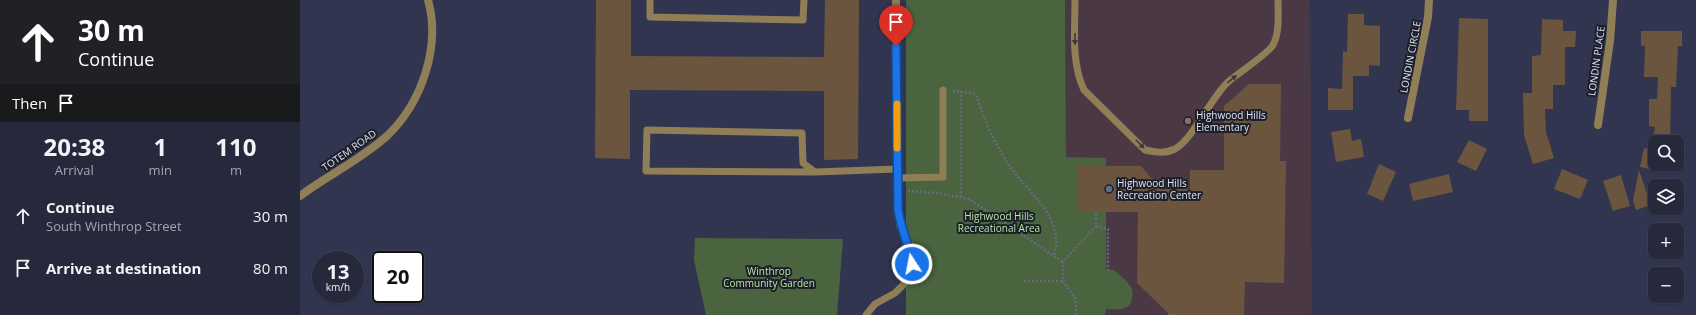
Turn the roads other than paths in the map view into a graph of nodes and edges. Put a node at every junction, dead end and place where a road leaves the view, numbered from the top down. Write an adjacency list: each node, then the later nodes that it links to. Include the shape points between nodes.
1 (428, 0): 15 (street, TOTEM ROAD, via 432,30 431,51 426,72 415,98 402,118 388,135 368,151)
2 (650, 0): 3 (lane, via 650,17 803,20)
3 (804, 0)
4 (896, 0): 12 (street)
5 (1075, 0): 6 (lane, one-way to 6, via 1074,47 1079,78 1084,90 1145,150 1158,153 1175,149 1187,138 1228,82 1272,47 1278,34)
6 (1278, 0)
7 (1429, 0): 10 (street, LONDIN CIRCLE)
8 (1613, 0): 11 (street, LONDIN PLACE)
9 (943, 90): 14 (lane, via 943,177)
10 (1408, 118)
11 (1598, 125)
12 (898, 169): 13 (lane); 14 (street)
13 (815, 172): 13 (lane, via 803,163 802,133 647,130 646,171)
14 (898, 178): 16 (street)
15 (300, 196)
16 (898, 210): 17 (lane, via 900,226 910,249 912,264 908,280 895,293 875,304)
17 (866, 315)

